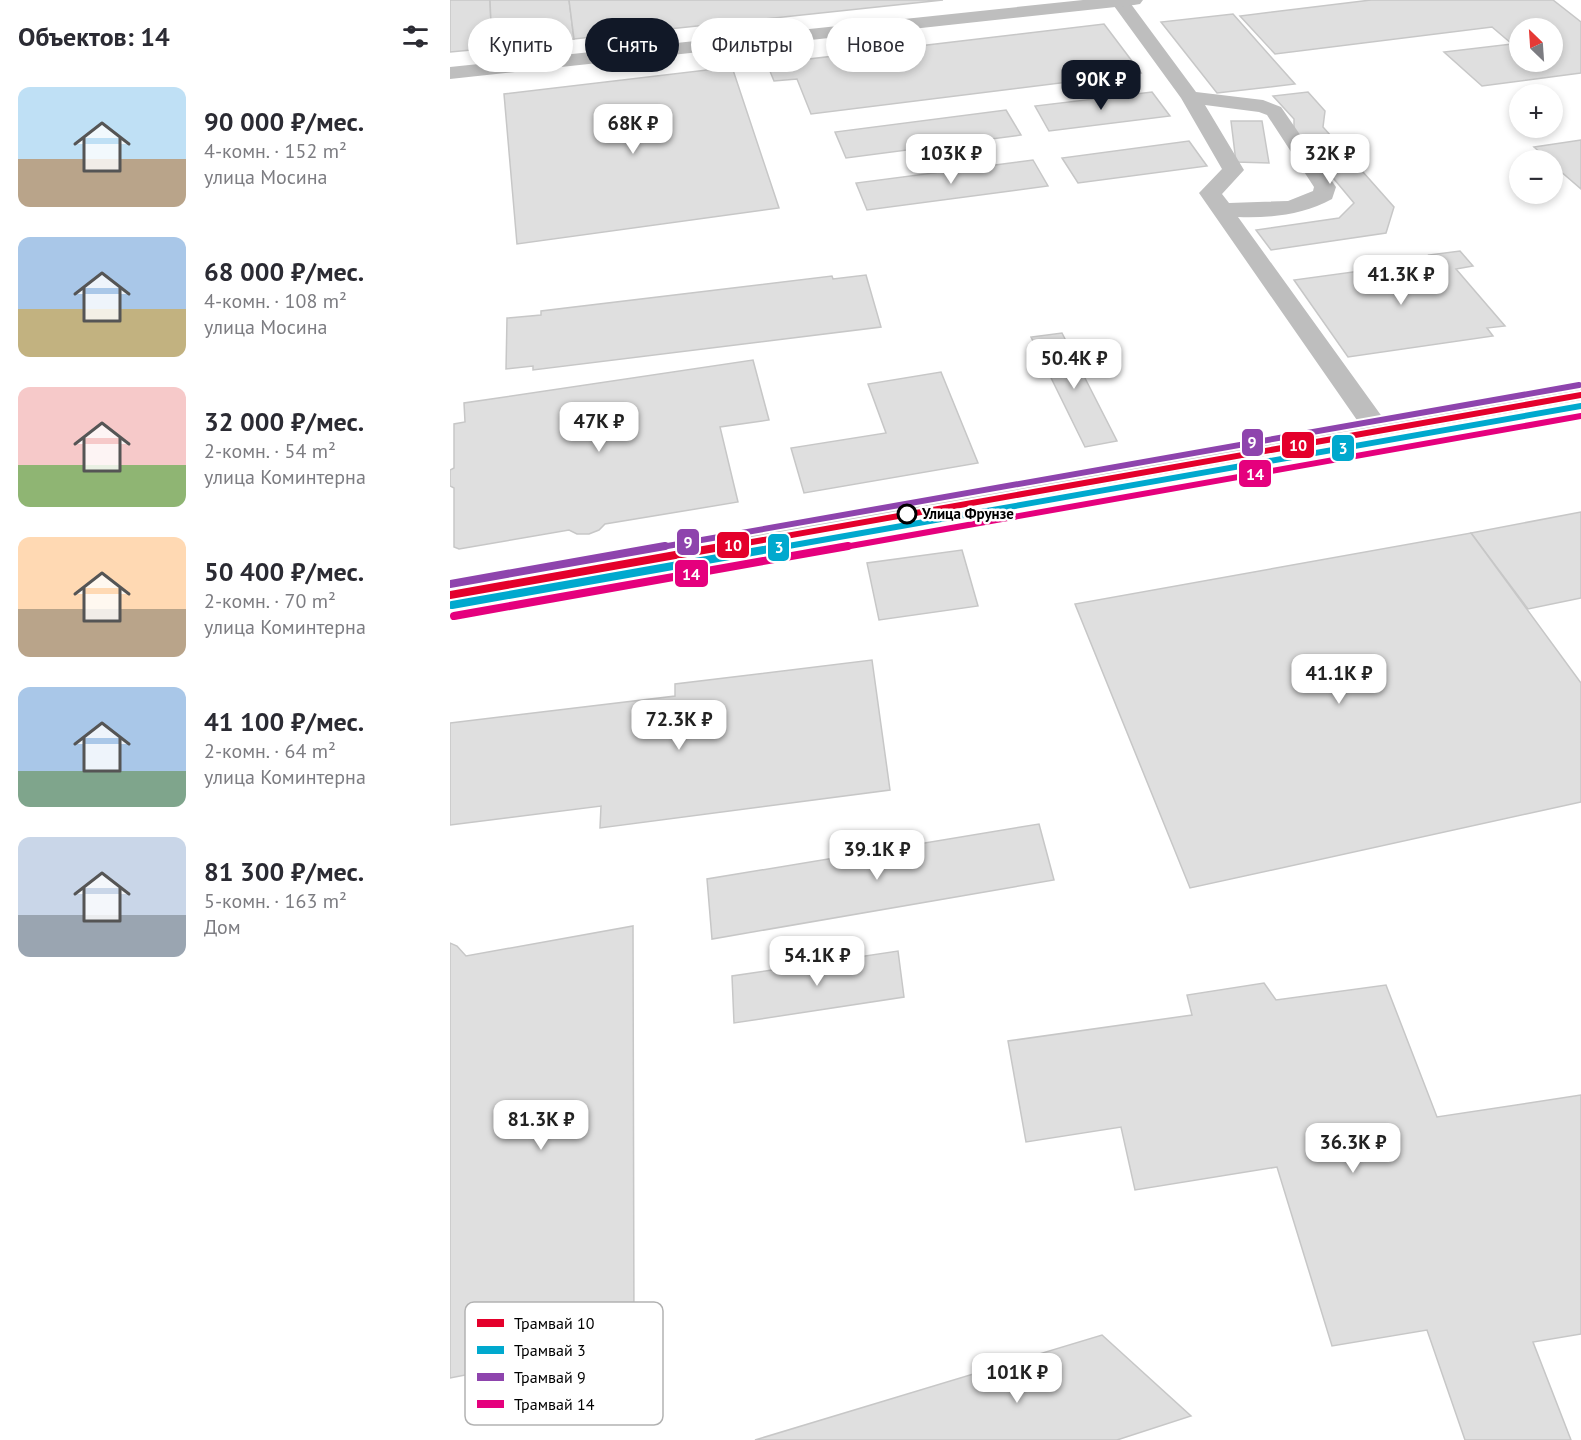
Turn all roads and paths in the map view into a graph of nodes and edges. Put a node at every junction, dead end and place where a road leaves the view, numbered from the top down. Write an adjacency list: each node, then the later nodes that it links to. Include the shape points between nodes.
1 (1127, 1): 2 (street); 3 (street)
2 (450, 73)
3 (1190, 97): 4 (street, via 1233,170 1210,193); 4 (street, via 1263,106 1274,111 1325,187 1324,194 1291,208)
4 (1222, 210): 6 (street)
5 (1581, 392): 6 (street)
6 (1376, 428): 7 (street)
7 (450, 590)

